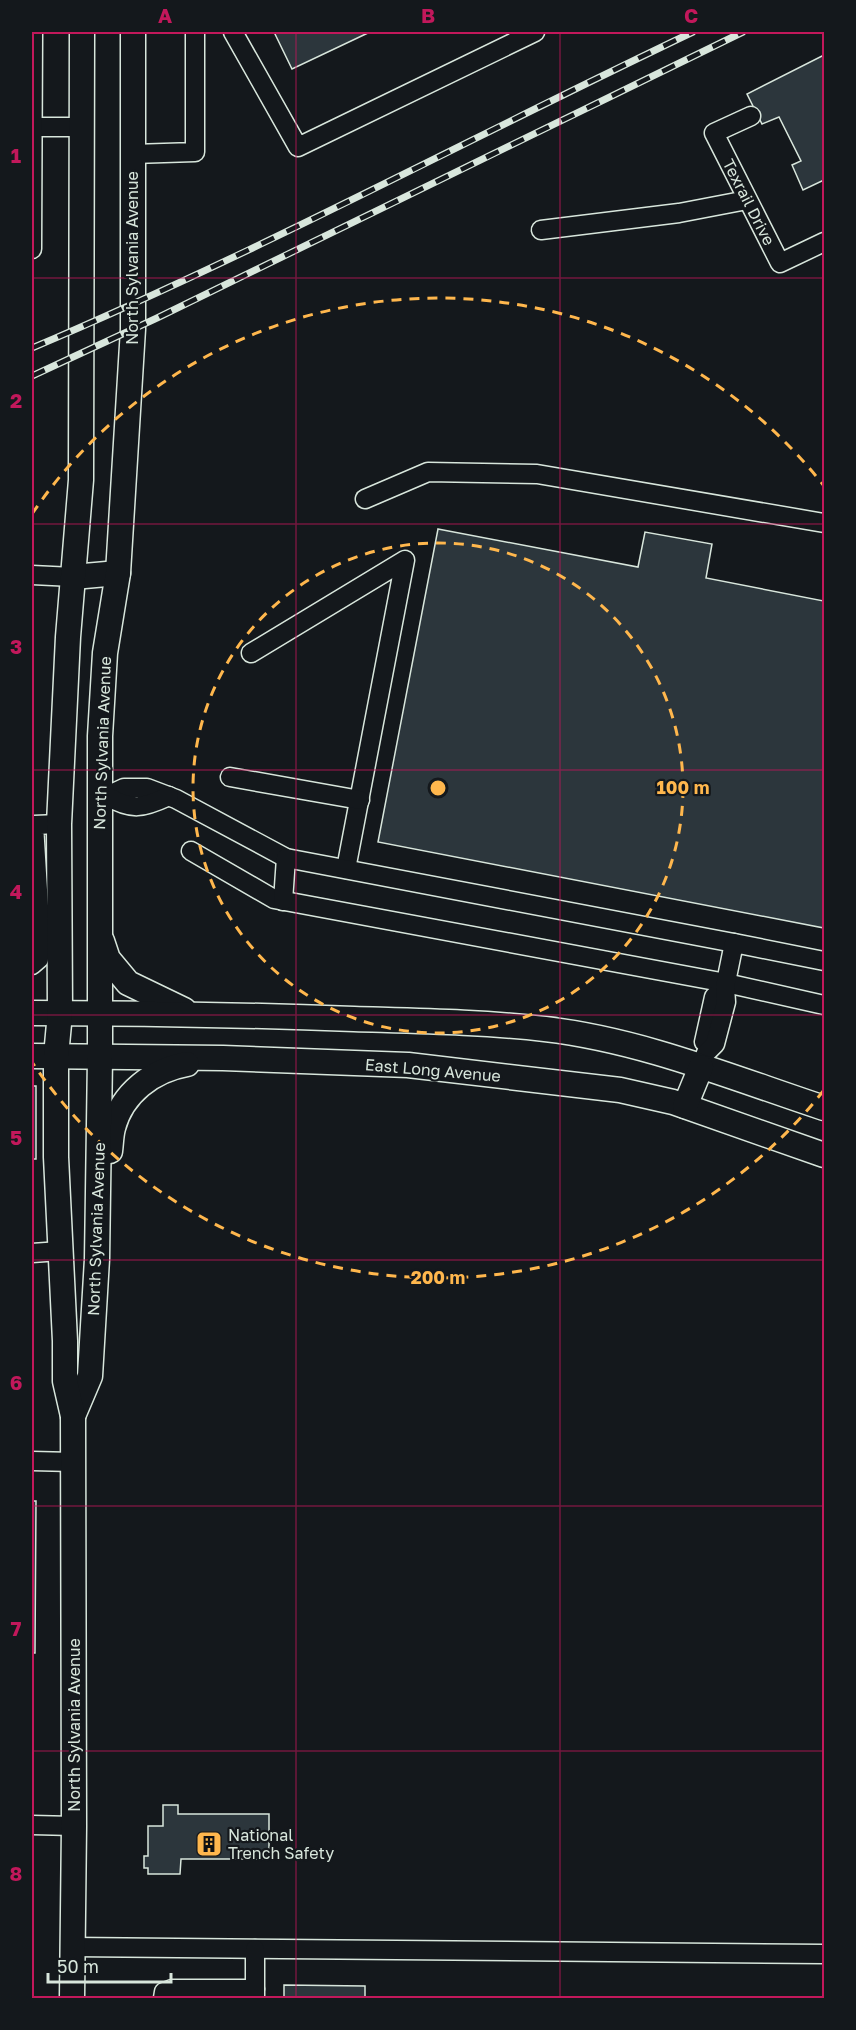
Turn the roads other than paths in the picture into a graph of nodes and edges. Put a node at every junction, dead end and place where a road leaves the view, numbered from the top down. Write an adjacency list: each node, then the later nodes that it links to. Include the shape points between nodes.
1 (33, 32): 8 (street)
2 (82, 32): 9 (main road, North Sylvania Avenue)
3 (133, 32): 10 (main road, North Sylvania Avenue)
4 (195, 32): 10 (street, via 195,152)
5 (233, 32): 6 (street, via 298,147)
6 (535, 32)
7 (751, 116): 11 (street, Texrail Drive, via 714,133)
8 (33, 127): 9 (street); 14 (street)
9 (82, 127): 19 (main road, North Sylvania Avenue, via 81,480)
10 (133, 154): 17 (main road, North Sylvania Avenue, via 133,329)
11 (747, 200): 12 (street, via 679,213); 13 (street, Texrail Drive, via 780,263)
12 (541, 230)
13 (825, 242)
14 (32, 249)
15 (365, 499): 16 (street, via 428,472 537,474)
16 (825, 523)
17 (118, 573): 19 (main road); 22 (main road, North Sylvania Avenue, via 105,653 99,736)
18 (32, 575): 19 (street)
19 (73, 577): 24 (main road, North Sylvania Avenue)
20 (251, 653): 23 (street, via 405,560)
21 (230, 777): 23 (street)
22 (103, 796): 26 (street, via 124,788 147,788); 29 (main road, North Sylvania Avenue)
23 (360, 800): 27 (street)
24 (59, 824): 32 (street, via 34,825 39,959); 36 (main road, North Sylvania Avenue)
25 (191, 851): 28 (street)
26 (286, 858): 27 (street); 28 (street)
27 (346, 869): 30 (street)
28 (283, 901): 33 (street)
29 (99, 930): 37 (main road, North Sylvania Avenue); 38 (main road, via 108,959 128,983)
30 (734, 943): 31 (street); 33 (street)
31 (825, 961)
32 (32, 965)
33 (726, 985): 34 (street); 43 (street, via 723,1016)
34 (825, 1005)
35 (32, 1013): 36 (main road)
36 (60, 1013): 37 (main road); 40 (main road, North Sylvania Avenue)
37 (99, 1014): 38 (main road); 41 (main road, North Sylvania Avenue)
38 (194, 1015): 43 (main road, via 546,1029)
39 (32, 1056): 40 (main road, East Long Avenue)
40 (56, 1056): 41 (main road, East Long Avenue); 49 (main road, North Sylvania Avenue)
41 (100, 1057): 42 (main road, East Long Avenue); 47 (main road, North Sylvania Avenue)
42 (223, 1058): 44 (main road, East Long Avenue, via 408,1065 620,1090); 47 (main road, via 156,1074 122,1106 113,1127)
43 (704, 1060): 44 (main road); 45 (main road)
44 (685, 1106): 46 (main road, East Long Avenue)
45 (825, 1108)
46 (825, 1155)
47 (98, 1249): 49 (main road); 50 (main road, North Sylvania Avenue, via 90,1376)
48 (32, 1253): 49 (street)
49 (61, 1255): 50 (main road, North Sylvania Avenue, via 65,1381)
50 (73, 1416): 52 (main road, North Sylvania Avenue)
51 (32, 1461): 52 (street)
52 (73, 1462): 54 (main road, North Sylvania Avenue)
53 (32, 1825): 54 (street)
54 (74, 1826): 55 (main road, North Sylvania Avenue)
55 (72, 1947): 56 (street); 59 (main road, North Sylvania Avenue)
56 (255, 1949): 57 (street); 58 (street)
57 (825, 1954)
58 (255, 1994): 60 (street, via 172,1989 164,1992)
59 (72, 1998)
60 (163, 1998)

